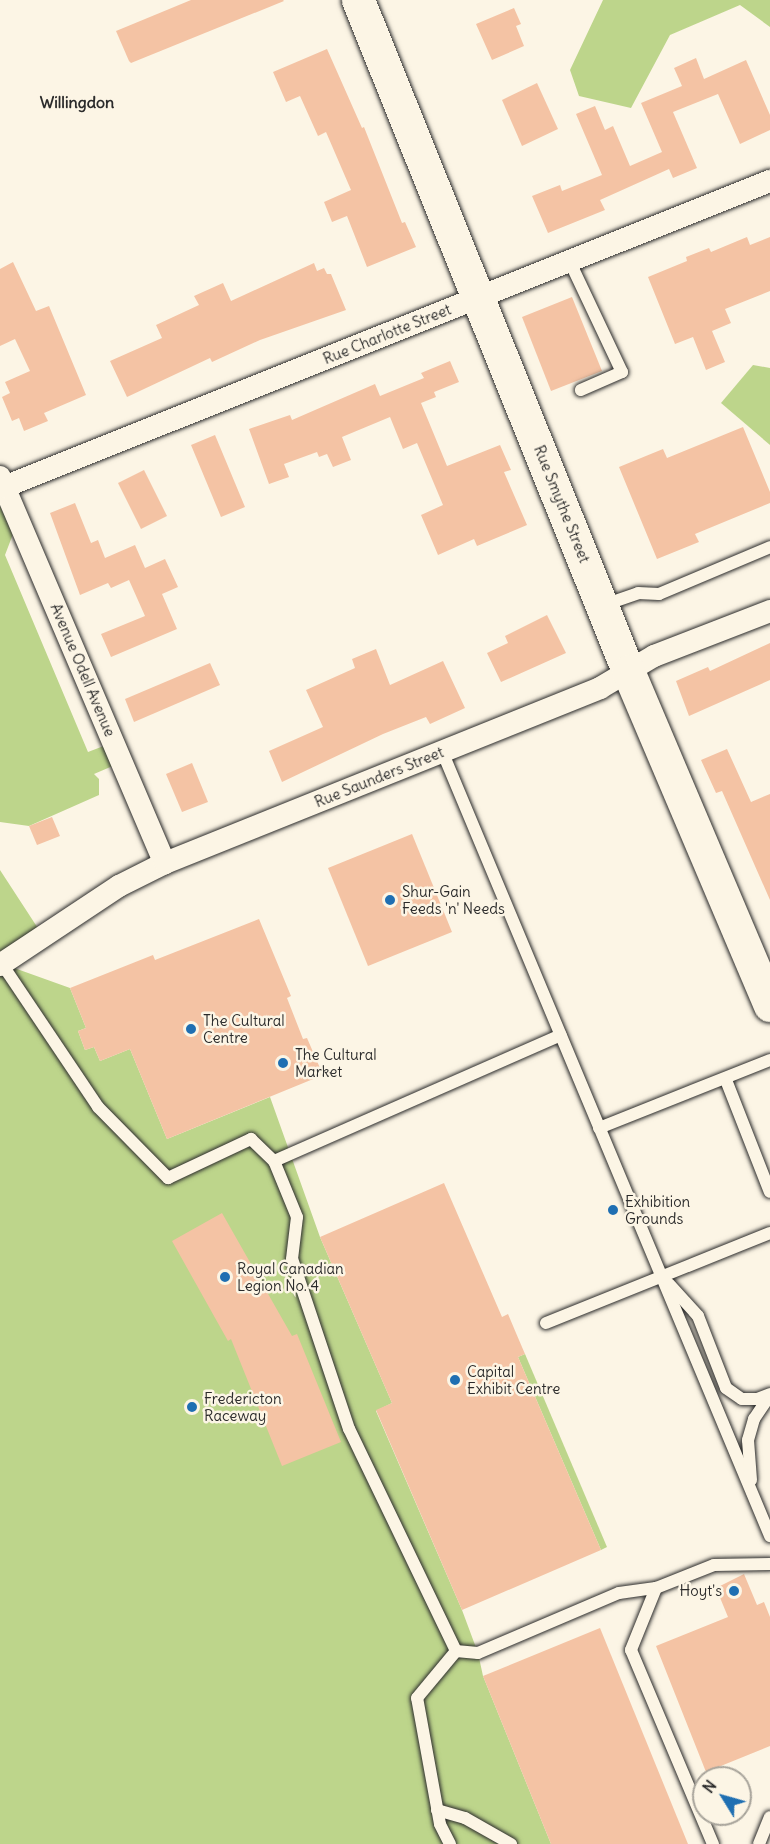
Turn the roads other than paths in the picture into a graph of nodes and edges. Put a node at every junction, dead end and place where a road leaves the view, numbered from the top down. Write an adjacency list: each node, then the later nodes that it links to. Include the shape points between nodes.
1 (358, 0): 4 (main road, Rue Smythe Street)
2 (770, 181): 3 (street, Rue Charlotte Street)
3 (569, 260): 4 (street, Rue Charlotte Street); 5 (lane, via 622,372)
4 (477, 297): 6 (street, Rue Charlotte Street); 8 (main road, Rue Smythe Street)
5 (581, 390)
6 (2, 482): 12 (street, Avenue Odell Avenue)
7 (770, 547): 8 (lane, via 659,594 638,592)
8 (603, 606): 10 (main road, Rue Smythe Street)
9 (770, 611): 10 (street, Rue Saunders Street, via 654,656)
10 (628, 671): 11 (street, Rue Saunders Street, via 600,688); 14 (main road, Rue Smythe Street)
11 (442, 751): 12 (street, Rue Saunders Street); 15 (lane)
12 (165, 863): 13 (street, Rue Saunders Street, via 119,886)
13 (1, 964): 19 (lane, via 98,1107 168,1178 251,1139)
14 (770, 1005)
15 (561, 1035): 18 (lane); 19 (lane)
16 (770, 1060): 17 (lane)
17 (726, 1080): 18 (lane); 20 (lane)
18 (599, 1128): 22 (lane)
19 (274, 1161): 29 (lane, via 297,1217 292,1259 349,1429)
20 (770, 1192)
21 (770, 1233): 22 (lane)
22 (662, 1277): 23 (lane); 24 (lane, via 698,1316 726,1388 742,1399); 25 (lane)
23 (546, 1323)
24 (770, 1395): 25 (lane, via 753,1419 748,1440)
25 (752, 1493): 26 (lane)
26 (770, 1536)
27 (770, 1564): 28 (lane, via 714,1565)
28 (656, 1588): 29 (lane, via 619,1593 478,1653); 34 (lane, via 631,1650)
29 (456, 1651): 30 (lane, via 417,1698)
30 (437, 1810): 32 (lane); 33 (lane, via 465,1818)
31 (770, 1817): 35 (lane)
32 (450, 1844)
33 (511, 1844)
34 (713, 1844)
35 (759, 1844)

